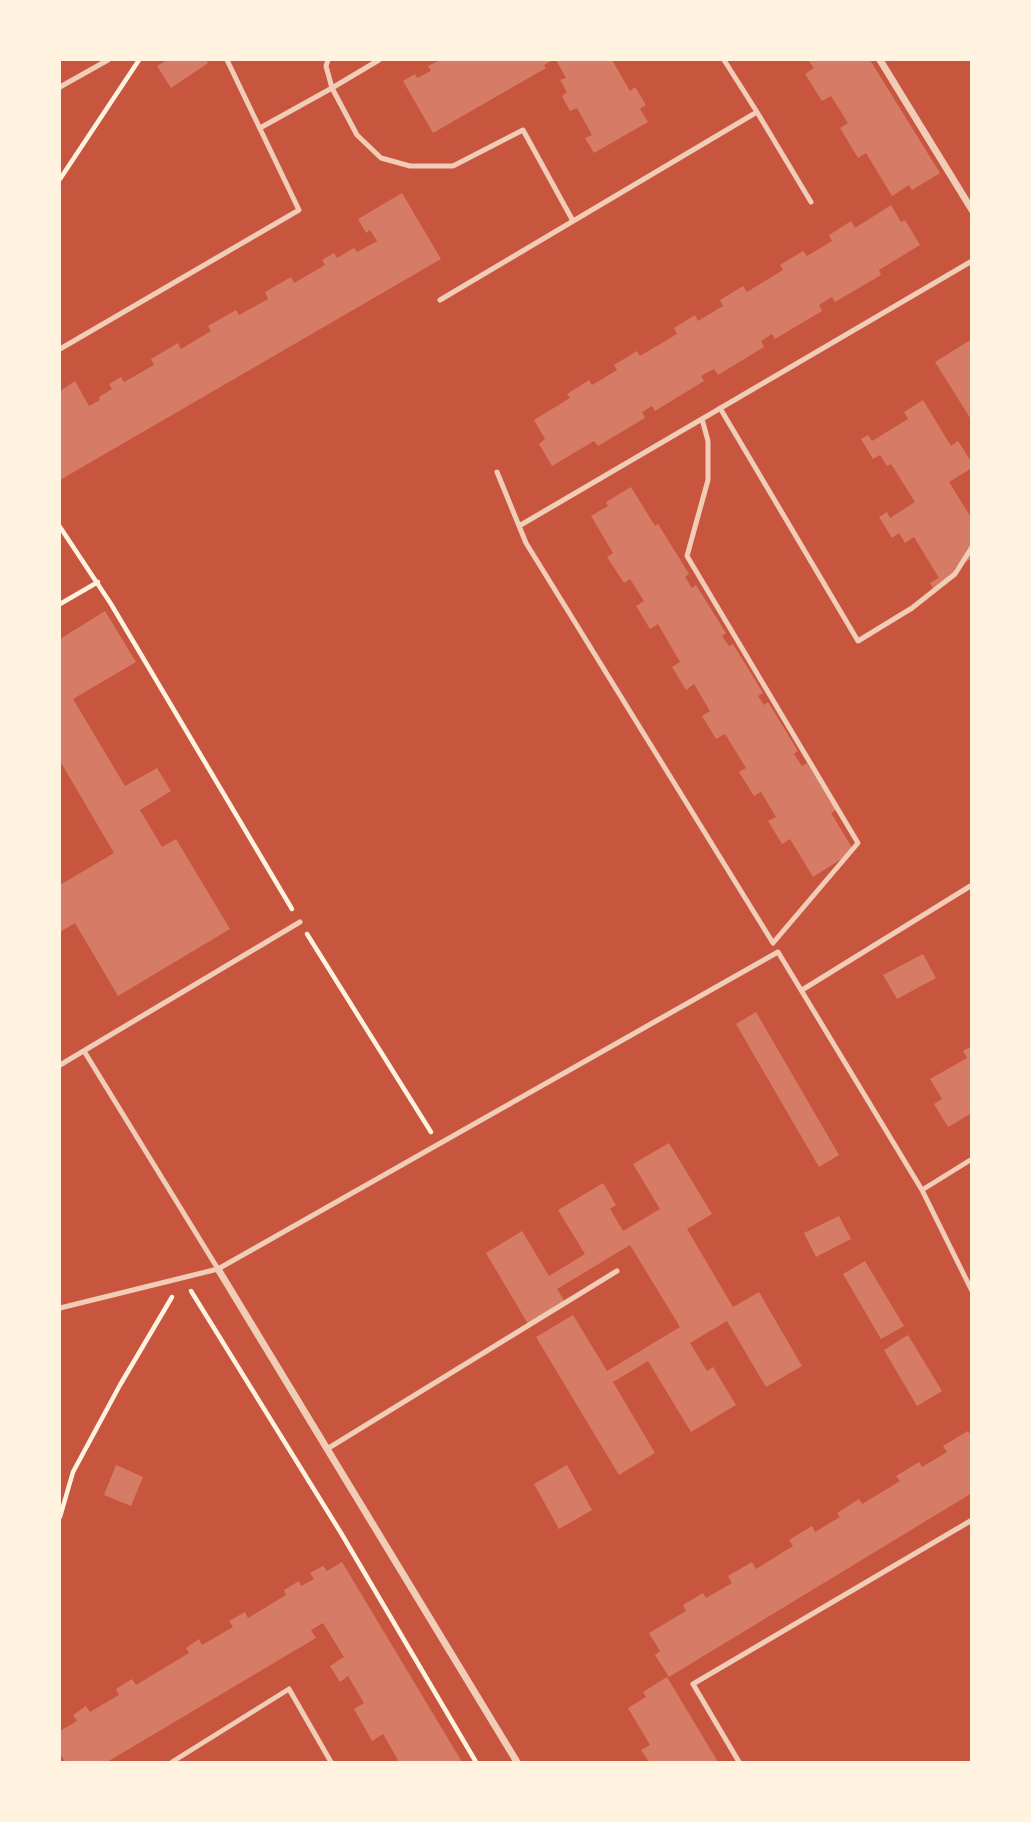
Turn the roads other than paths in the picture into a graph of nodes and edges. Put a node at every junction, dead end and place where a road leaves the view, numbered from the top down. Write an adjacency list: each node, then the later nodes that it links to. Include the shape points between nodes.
1 (108, 60): 7 (lane)
2 (228, 60): 10 (lane)
3 (328, 60): 8 (lane)
4 (379, 60): 8 (lane)
5 (724, 60): 9 (lane)
6 (880, 60): 12 (street)
7 (60, 87)
8 (332, 88): 10 (lane); 13 (lane, via 356,135 381,158 411,166 453,166 523,130)
9 (757, 112): 11 (lane); 13 (lane)
10 (260, 128): 16 (lane, via 299,210)
11 (811, 202)
12 (971, 210)
13 (573, 221): 15 (lane)
14 (971, 261): 17 (lane)
15 (440, 300)
16 (60, 349)
17 (720, 408): 18 (lane); 21 (lane, via 858,641 912,608 955,574)
18 (702, 419): 20 (lane); 24 (lane, via 708,441 708,480 687,556 858,842)
19 (497, 472): 20 (lane)
20 (519, 526): 24 (lane)
21 (971, 547)
22 (971, 885): 26 (lane)
23 (300, 922): 27 (lane)
24 (773, 943): 25 (lane)
25 (778, 952): 26 (lane); 31 (lane)
26 (802, 990): 30 (lane)
27 (84, 1051): 28 (lane); 31 (lane)
28 (60, 1065)
29 (971, 1159): 30 (lane)
30 (922, 1190): 33 (lane)
31 (218, 1269): 34 (lane); 35 (street)
32 (617, 1271): 35 (lane)
33 (971, 1291)
34 (60, 1308)
35 (327, 1448): 39 (street)
36 (971, 1520): 40 (lane, via 693,1684)
37 (172, 1762): 38 (lane, via 289,1689)
38 (331, 1762)
39 (517, 1762)
40 (740, 1762)

